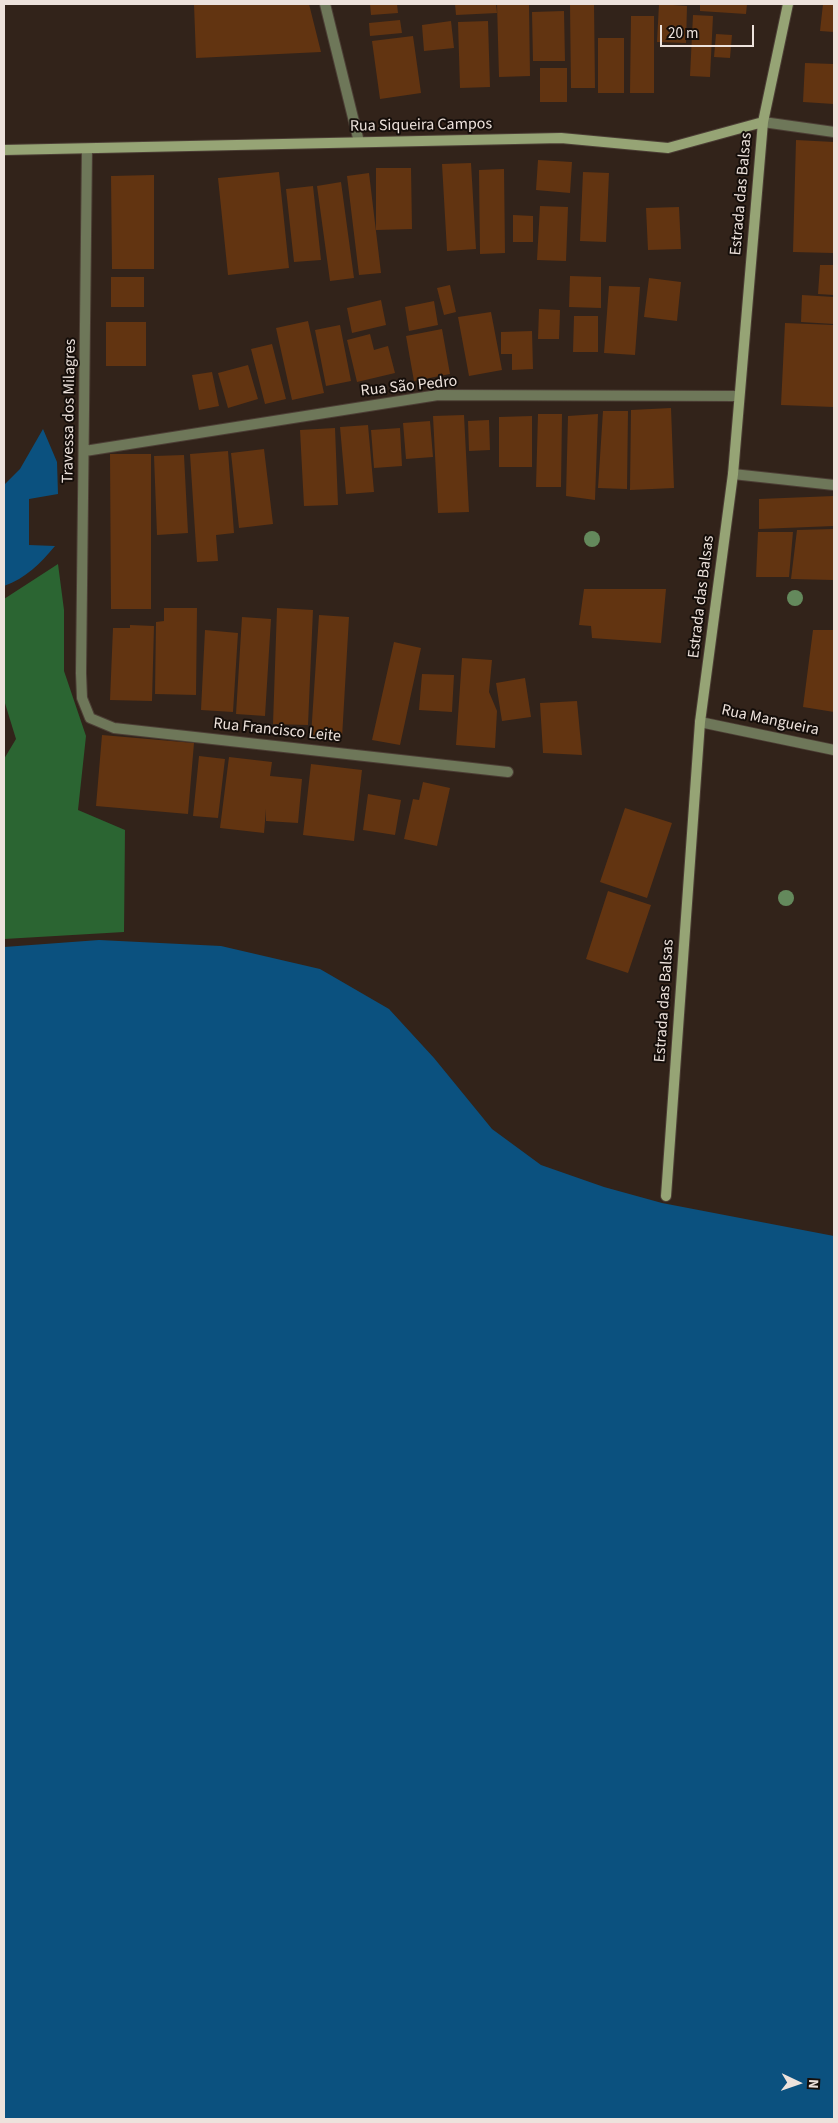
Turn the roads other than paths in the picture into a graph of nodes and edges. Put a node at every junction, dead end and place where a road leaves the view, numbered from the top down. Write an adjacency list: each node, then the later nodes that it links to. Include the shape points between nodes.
1 (325, 4): 5 (street)
2 (788, 4): 3 (street, Estrada das Balsas)
3 (763, 122): 4 (street, Rua Siqueira Campos); 5 (street, Rua Siqueira Campos, via 668,148 561,138); 8 (street, Estrada das Balsas)
4 (834, 132)
5 (359, 142): 6 (street, Rua Siqueira Campos)
6 (87, 149): 7 (street, Rua Siqueira Campos); 9 (street, Travessa dos Milagres)
7 (4, 150)
8 (739, 396): 9 (street, Rua São Pedro, via 438,395); 10 (street, Estrada das Balsas)
9 (85, 451): 12 (street, Travessa dos Milagres)
10 (733, 474): 11 (street); 13 (street, Estrada das Balsas)
11 (834, 485)
12 (81, 673): 15 (street, Rua Francisco Leite, via 82,698 90,718 114,728)
13 (700, 722): 14 (street, Rua Mangueira); 16 (street, Estrada das Balsas)
14 (834, 750)
15 (508, 772)
16 (666, 1196)

